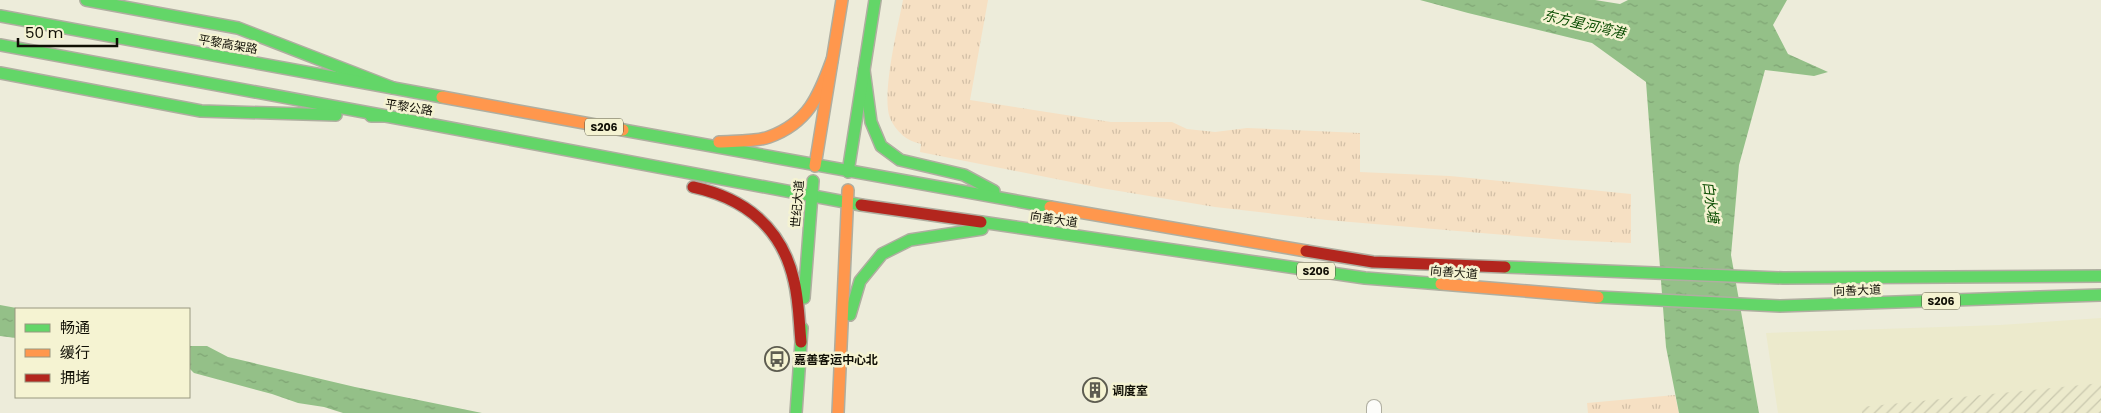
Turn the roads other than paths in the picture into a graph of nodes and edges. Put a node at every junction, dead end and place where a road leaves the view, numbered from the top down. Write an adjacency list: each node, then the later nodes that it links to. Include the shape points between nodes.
1 (86, 0): 9 (main road, 平黎公路, via 238,28)
2 (842, 0): 6 (main road, 世纪大道)
3 (875, 0): 7 (main road)
4 (0, 16): 9 (main road, 平黎高架路 / S206)
5 (0, 45): 10 (main road, S206)
6 (832, 60): 11 (main road, via 806,114 786,128 768,138); 13 (main road, 世纪大道)
7 (864, 70): 14 (main road); 16 (main road, via 871,122 881,146 900,160 964,175)
8 (0, 73): 10 (main road, 平黎公路, via 201,111)
9 (393, 88): 11 (main road, 平黎公路 / S206)
10 (386, 116): 12 (main road, 平黎公路 / S206)
11 (700, 145): 13 (main road, 平黎公路 / S206)
12 (618, 160): 15 (main road, 平黎公路 / S206); 21 (main road, via 653,177 720,193 750,210 768,226 785,254 794,280)
13 (815, 166): 14 (main road, 向善大道 / S206); 15 (main road, 世纪大道)
14 (848, 172): 16 (main road, 向善大道 / S206); 17 (main road)
15 (811, 195): 17 (main road, 向善大道 / S206); 21 (main road, 世纪大道)
16 (1012, 200): 19 (main road, 向善大道 / S206, via 1374,262 1783,278)
17 (847, 203): 18 (main road, 向善大道 / S206); 22 (main road)
18 (1003, 226): 20 (main road, 向善大道 / S206, via 1365,278 1630,300 1780,306); 22 (main road, via 910,240 882,254 860,282)
19 (2101, 276)
20 (2101, 295)
21 (801, 342): 23 (main road, 世纪大道)
22 (841, 344): 24 (main road)
23 (796, 413)
24 (838, 413)

